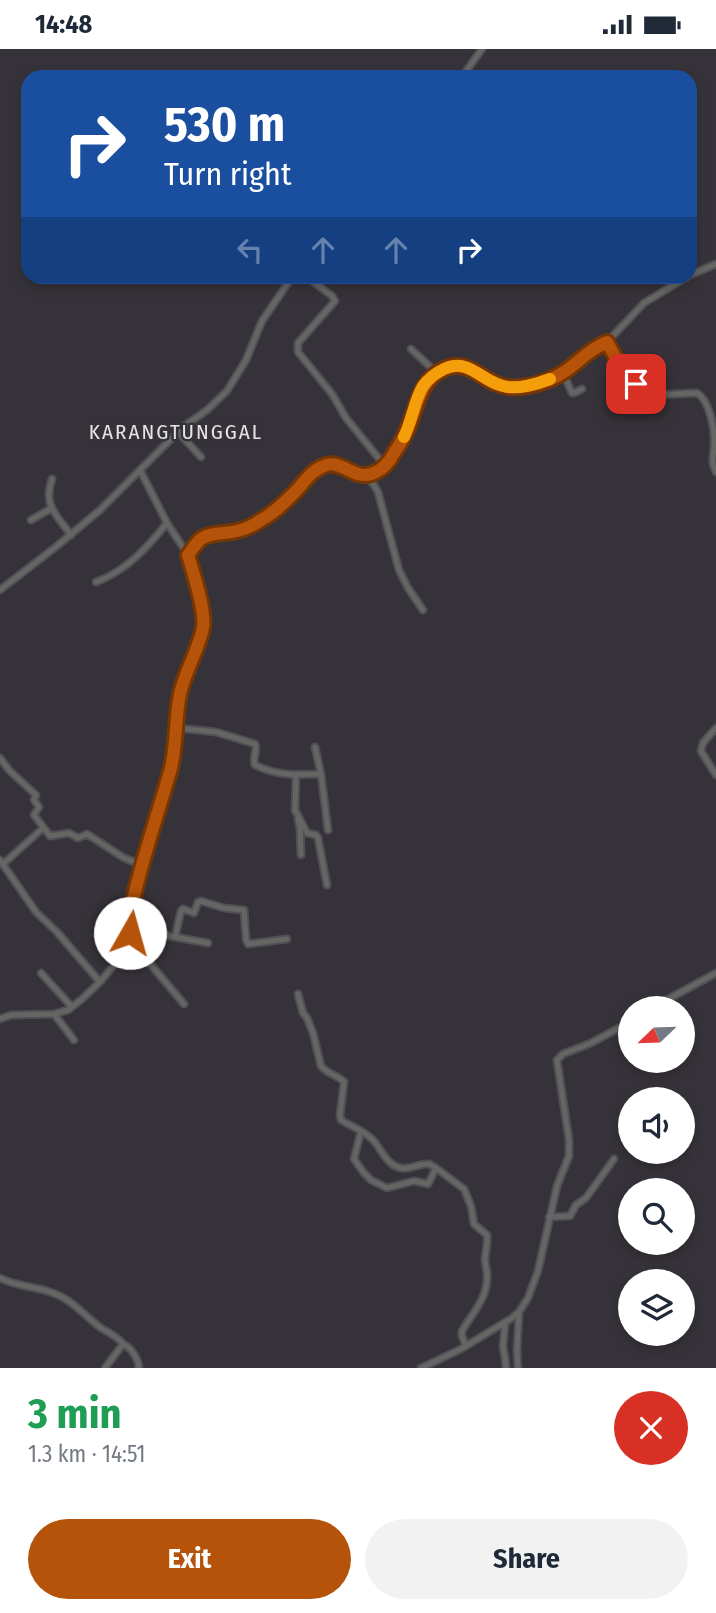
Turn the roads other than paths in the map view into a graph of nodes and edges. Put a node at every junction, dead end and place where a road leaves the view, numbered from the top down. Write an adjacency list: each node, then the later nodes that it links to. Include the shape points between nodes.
1 (482, 49): 2 (street)
2 (467, 70)
3 (716, 264): 4 (street)
4 (697, 272)
5 (287, 284): 13 (street, via 262,321 227,391)
6 (316, 284): 15 (street, via 335,301 297,349)
7 (675, 284): 8 (street, via 644,303)
8 (607, 342): 11 (street); 17 (street, via 646,393 697,393 704,398 714,434)
9 (411, 349): 10 (street)
10 (437, 373): 11 (street, via 460,365 501,386 513,387); 15 (street, via 424,385)
11 (563, 373): 12 (street, via 572,393)
12 (582, 389)
13 (178, 432): 14 (street); 16 (street)
14 (201, 457)
15 (386, 466): 18 (street)
16 (140, 470): 22 (street); 23 (street)
17 (716, 473)
18 (365, 475): 24 (street, via 337,465 323,467 274,512 240,530 204,536); 27 (street, via 378,492 402,576)
19 (52, 479): 20 (street, via 48,497)
20 (52, 508): 21 (street); 23 (street)
21 (31, 520)
22 (167, 523): 24 (street); 25 (street, via 135,559)
23 (71, 535): 26 (street)
24 (188, 555): 28 (street, via 203,625 183,684)
25 (96, 582)
26 (0, 590)
27 (424, 610)
28 (177, 728): 33 (street, via 216,732 254,744 256,765); 40 (street, via 172,766)
29 (716, 728): 34 (street, via 701,751)
30 (315, 747): 32 (street)
31 (0, 758): 36 (street, via 36,796 39,807 34,814)
32 (321, 774): 33 (street); 37 (street)
33 (296, 775): 35 (street)
34 (716, 775)
35 (295, 810): 38 (street); 41 (street, via 307,833 318,838)
36 (43, 828): 39 (street); 40 (street, via 51,837 87,834)
37 (328, 830)
38 (301, 855)
39 (1, 862): 49 (street, via 36,912)
40 (142, 866): 42 (street)
41 (327, 885)
42 (128, 924): 43 (street); 44 (street)
43 (127, 933): 49 (street, via 119,959); 52 (street, via 142,937 139,951)
44 (176, 937): 45 (street, via 181,911 193,913 201,901 244,910 249,944); 46 (street)
45 (287, 939)
46 (208, 943)
47 (41, 973): 53 (street)
48 (716, 973): 51 (street)
49 (100, 982): 53 (street)
50 (298, 994): 58 (street, via 321,1066 344,1082 341,1120)
51 (674, 996)
52 (184, 1004)
53 (72, 1007): 54 (street)
54 (54, 1014): 55 (street); 57 (street)
55 (0, 1019)
56 (618, 1028): 61 (street, via 558,1058 569,1150)
57 (74, 1040)
58 (361, 1131): 60 (street, via 396,1166); 60 (street, via 354,1159 366,1176 382,1186 414,1181 428,1184)
59 (614, 1159): 61 (street, via 570,1216)
60 (436, 1168): 66 (street, via 464,1189 474,1224 488,1238 486,1289 462,1331)
61 (549, 1217): 63 (street, via 538,1271)
62 (0, 1277): 65 (street, via 61,1296)
63 (519, 1312): 64 (street); 71 (street)
64 (505, 1322): 66 (street); 70 (street)
65 (123, 1344): 67 (street); 68 (street)
66 (466, 1346): 69 (street)
67 (105, 1368)
68 (139, 1368)
69 (421, 1368)
70 (506, 1368)
71 (518, 1368)

